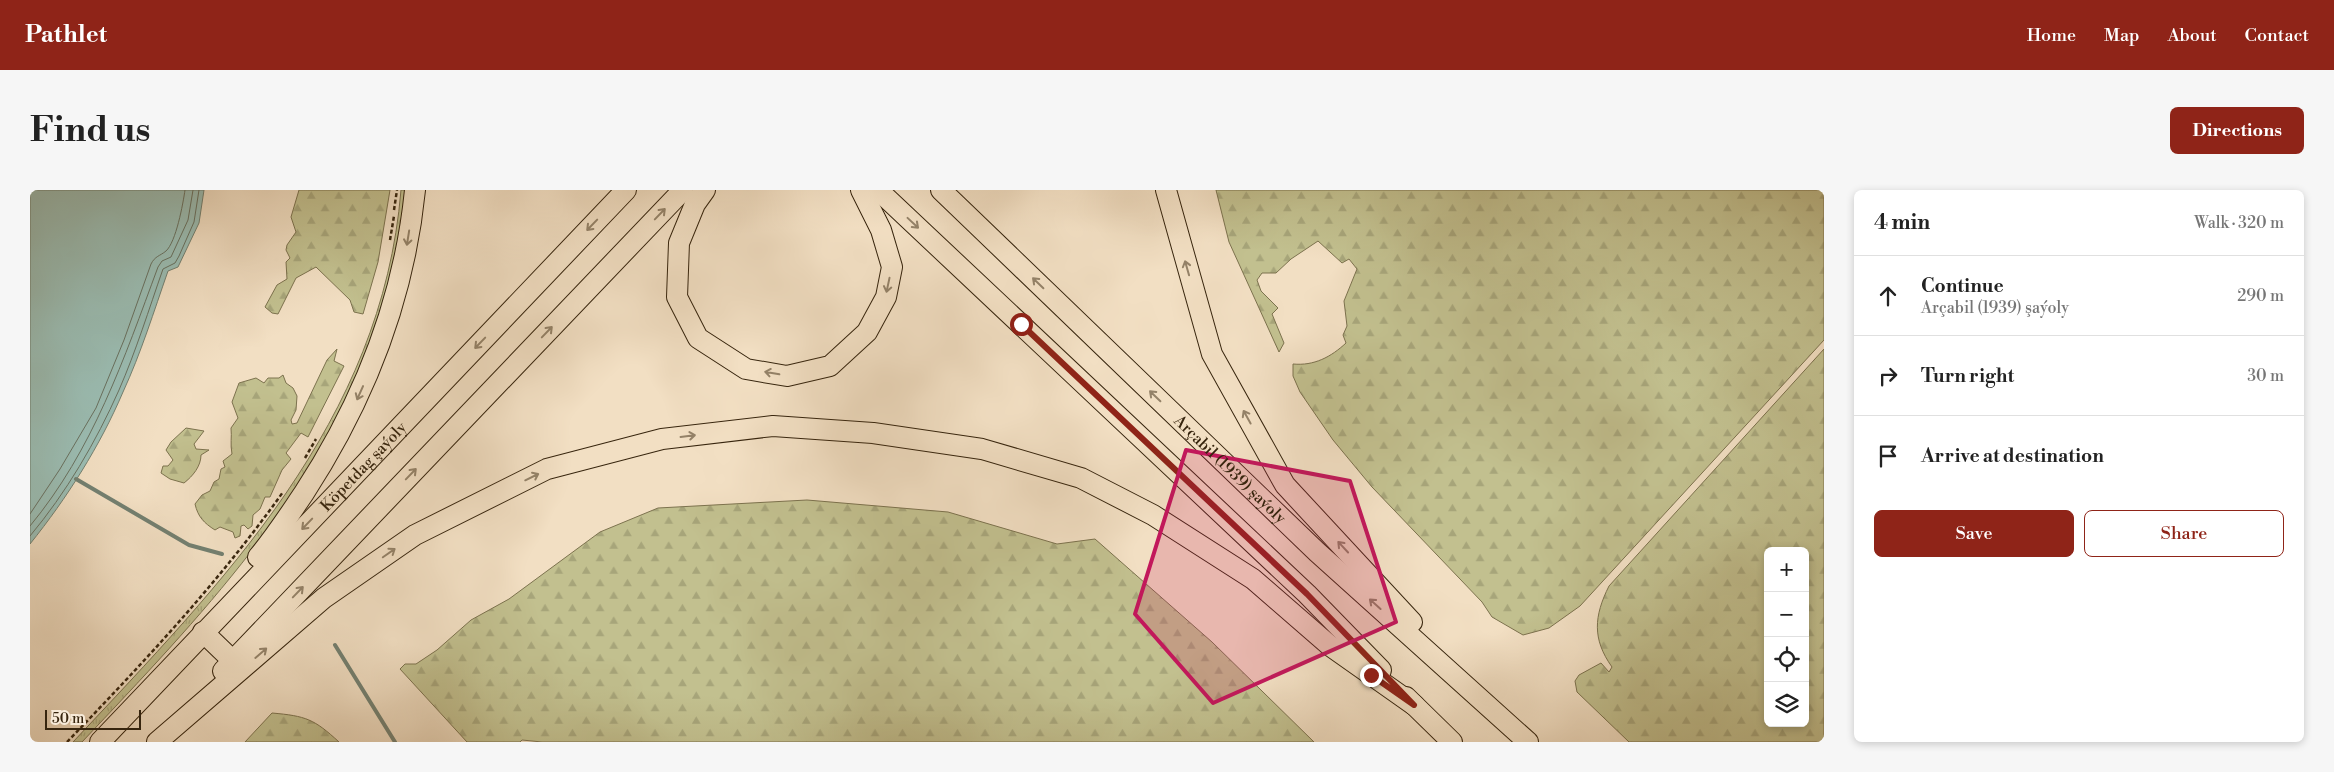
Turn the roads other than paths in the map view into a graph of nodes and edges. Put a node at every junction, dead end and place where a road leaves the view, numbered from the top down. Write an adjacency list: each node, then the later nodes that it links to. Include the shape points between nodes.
1 (415, 190): 13 (main road, one-way to 13, via 406,253 392,307 374,362 328,456 274,538)
2 (626, 190): 9 (main road, Köpetdag şaýoly, one-way to 9)
3 (683, 190): 10 (main road, one-way to 3)
4 (705, 190): 5 (main road, one-way to 4, via 881,230 892,267 886,297 867,332 830,366 787,376 746,369 698,338 677,297 680,243 695,204)
5 (861, 190)
6 (878, 190): 11 (main road, one-way to 11, via 1307,594)
7 (941, 190): 12 (main road, Arçabil (1939) şaýoly, one-way to 7, via 1317,552)
8 (1166, 190): 12 (main road, one-way to 8, via 1285,485 1212,354)
9 (203, 632): 10 (main road); 13 (main road, Köpetdag şaýoly)
10 (232, 660): 15 (main road)
11 (1414, 705): 15 (main road, one-way to 11, via 324,598 415,535 547,469 662,439 773,426 873,433 982,449 1081,478 1153,516 1253,579 1329,645); 16 (main road)
12 (1496, 711): 17 (main road, Arçabil (1939) şaýoly)
13 (121, 718): 14 (main road, Köpetdag şaýoly)
14 (100, 742)
15 (157, 742)
16 (1452, 742)
17 (1528, 742)

